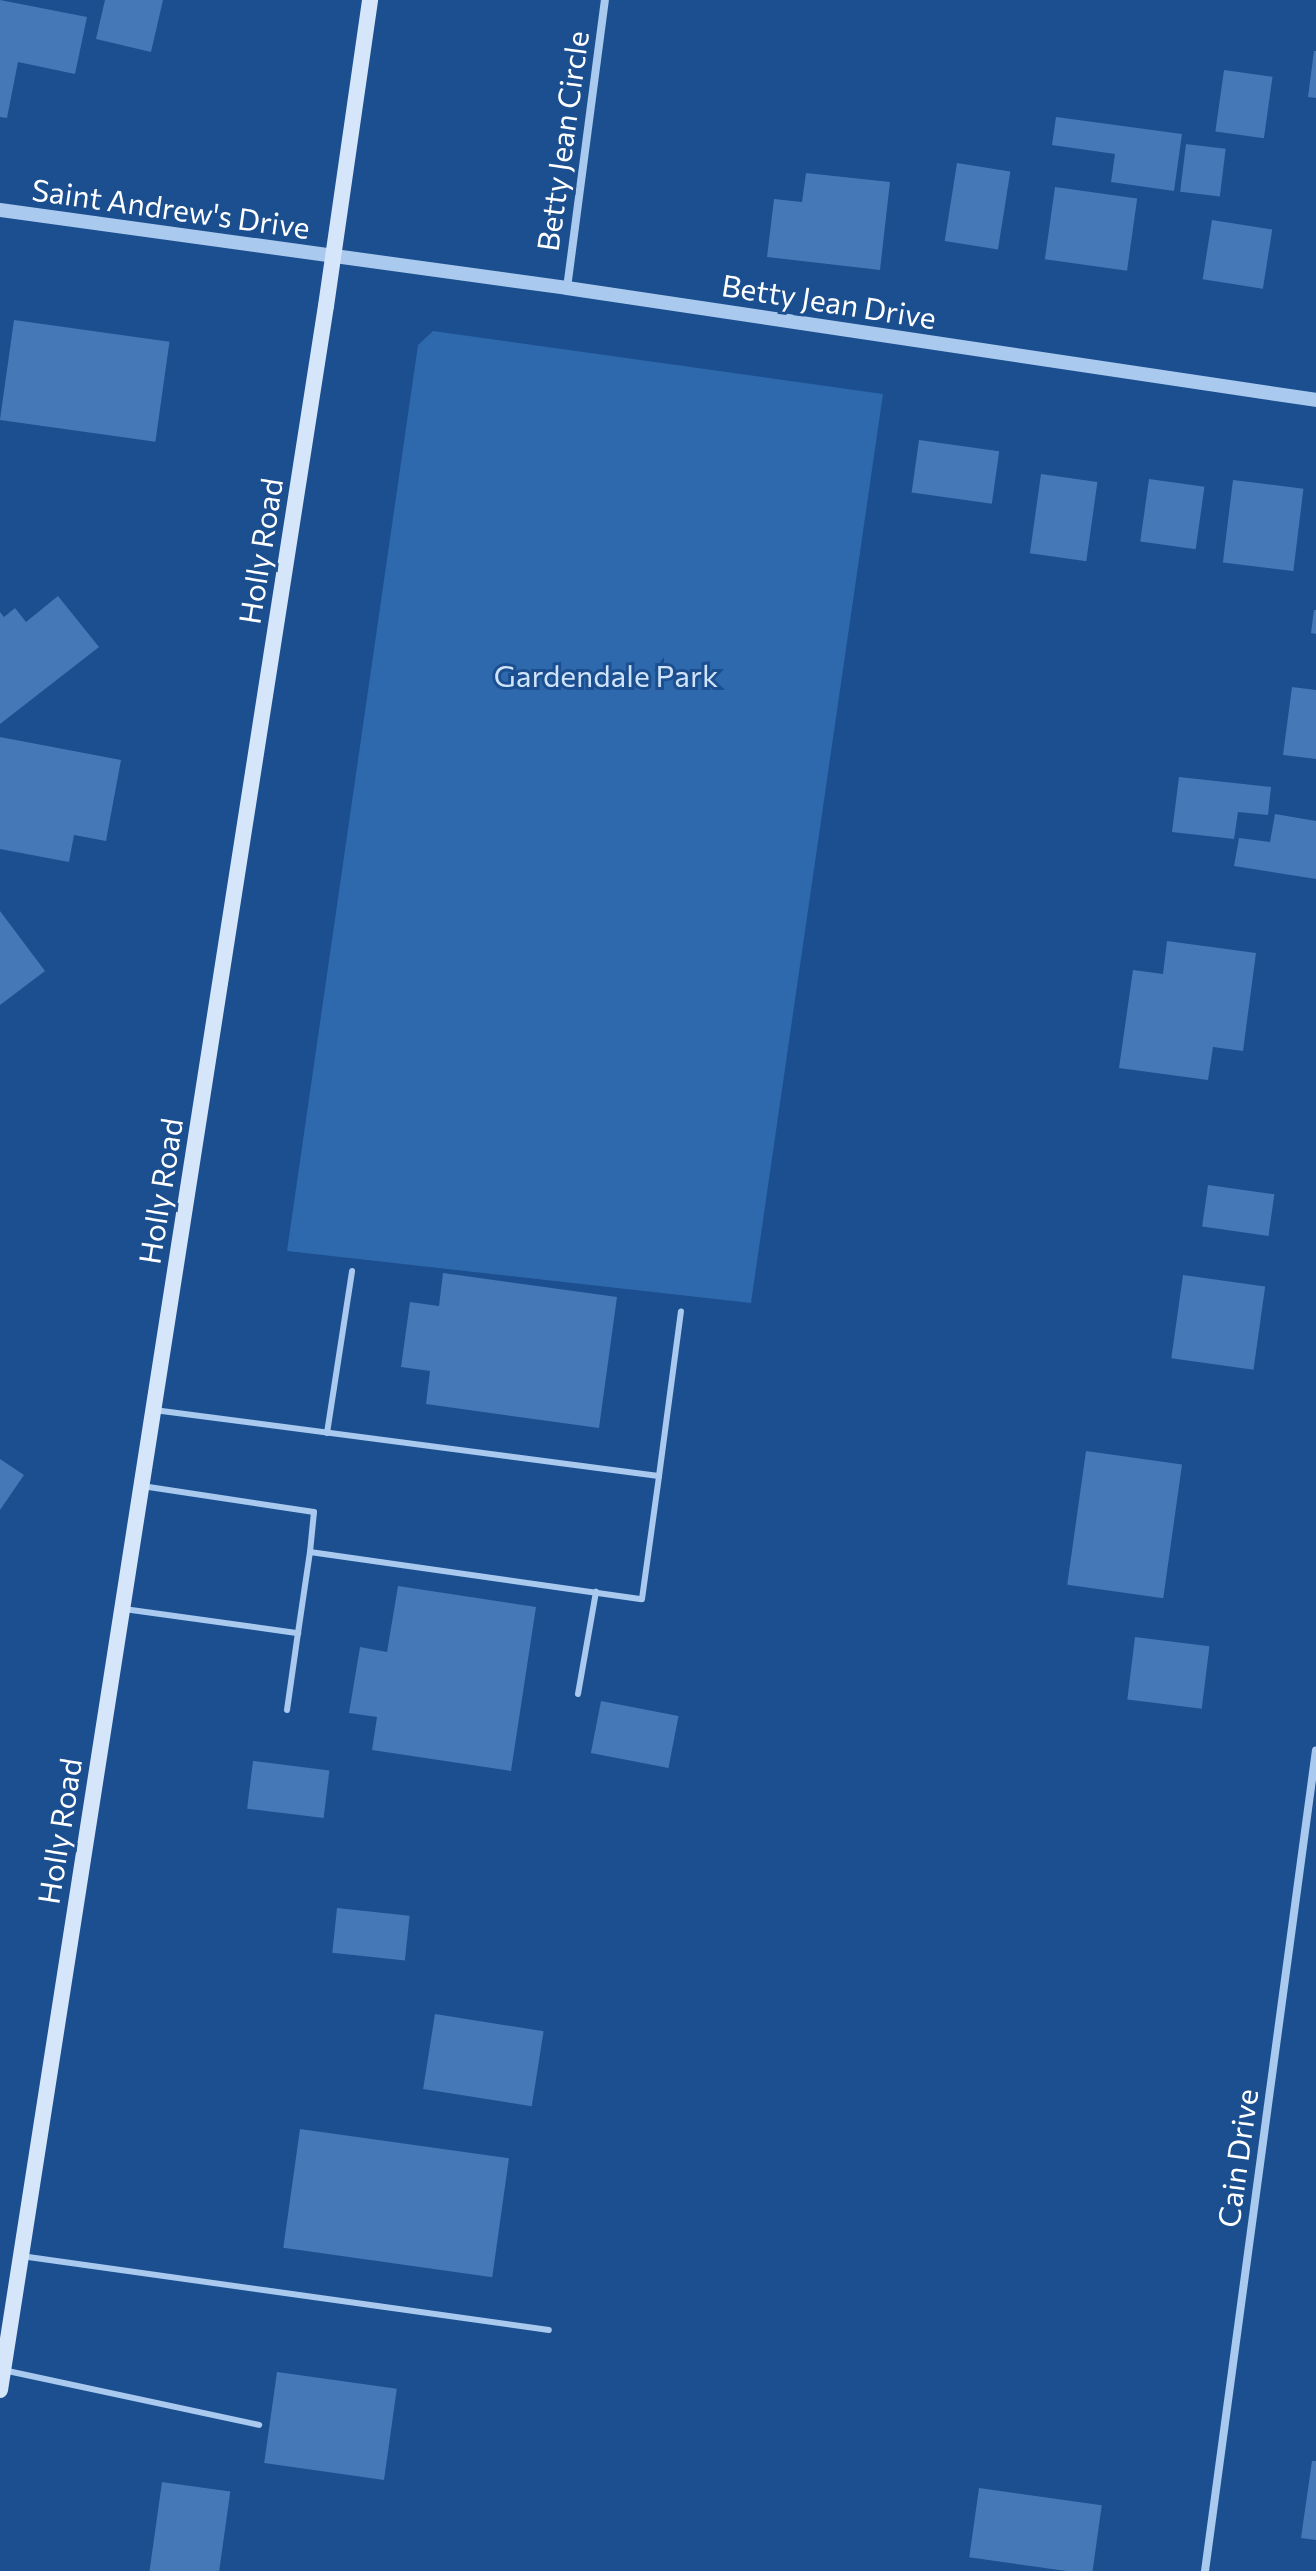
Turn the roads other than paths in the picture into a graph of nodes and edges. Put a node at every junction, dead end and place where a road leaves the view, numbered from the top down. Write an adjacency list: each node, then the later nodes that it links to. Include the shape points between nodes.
1 (370, 0): 4 (main road, Holly Road)
2 (605, 0): 5 (street, Betty Jean Circle)
3 (0, 210): 4 (street, Saint Andrew's Drive)
4 (334, 257): 5 (street, Betty Jean Drive); 9 (main road, Holly Road)
5 (567, 288): 6 (street, Betty Jean Drive)
6 (1316, 400)
7 (352, 1271): 10 (lane)
8 (681, 1311): 11 (lane)
9 (154, 1410): 10 (lane); 12 (main road, Holly Road)
10 (327, 1433): 11 (lane)
11 (659, 1476): 14 (lane, via 642,1599)
12 (142, 1486): 13 (lane, via 314,1512); 15 (main road, Holly Road)
13 (310, 1552): 14 (lane); 16 (lane)
14 (596, 1592): 17 (lane)
15 (122, 1608): 16 (lane); 20 (main road, Holly Road)
16 (298, 1633): 18 (lane)
17 (578, 1694)
18 (287, 1710)
19 (1316, 1750): 25 (street, Cain Drive)
20 (21, 2256): 21 (lane); 22 (main road, Holly Road)
21 (549, 2330)
22 (3, 2370): 23 (main road, Holly Road); 24 (lane)
23 (0, 2390)
24 (259, 2425)
25 (1205, 2571)

